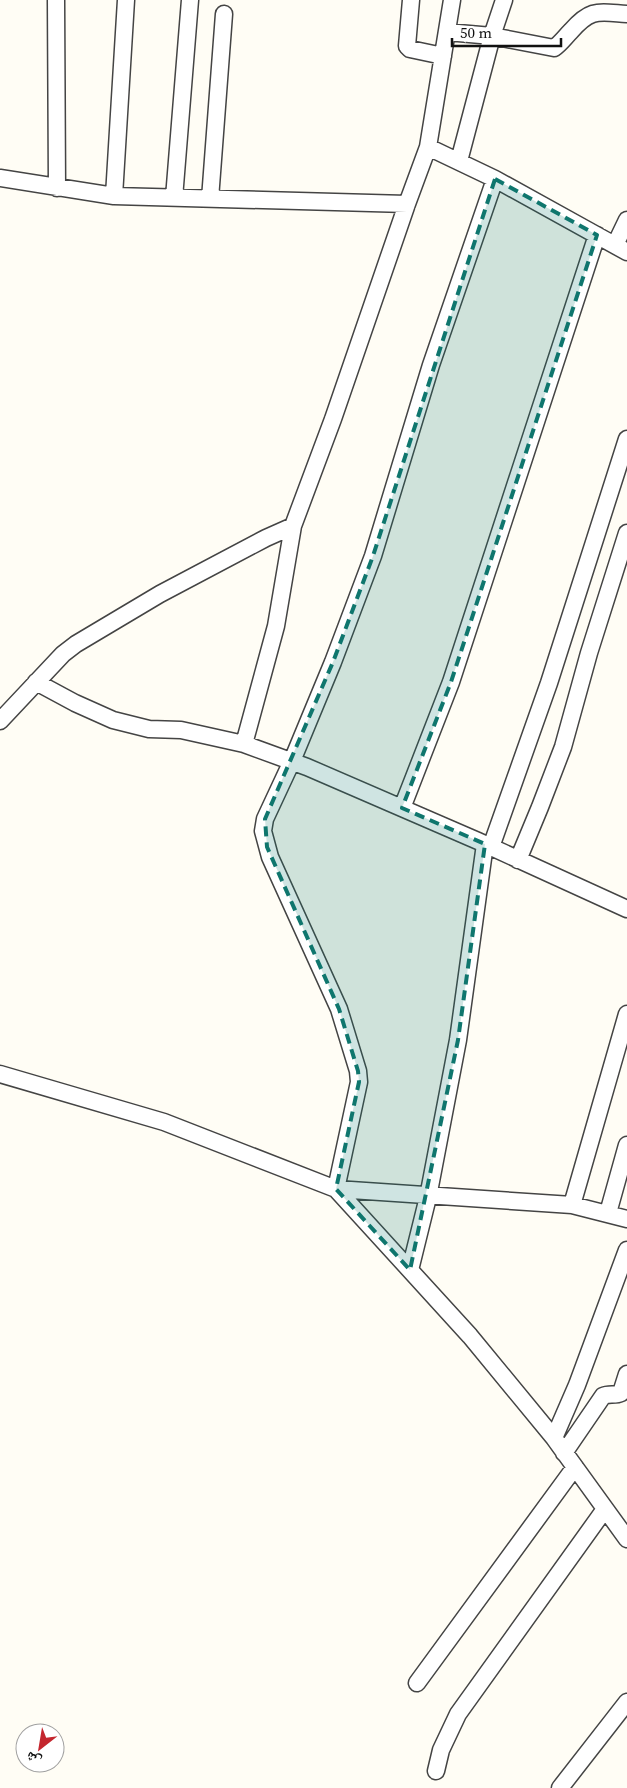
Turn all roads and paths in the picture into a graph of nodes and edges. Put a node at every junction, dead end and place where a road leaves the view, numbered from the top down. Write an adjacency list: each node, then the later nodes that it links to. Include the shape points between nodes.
1 (56, 0): 16 (street)
2 (126, 0): 17 (street)
3 (190, 0): 18 (street)
4 (412, 0): 11 (street, via 407,46)
5 (452, 0): 9 (street)
6 (504, 0): 10 (street)
7 (224, 14): 19 (street)
8 (627, 14): 10 (street, via 598,12 589,15 554,48)
9 (447, 32): 10 (street); 11 (street)
10 (492, 36): 13 (street)
11 (443, 56): 12 (street)
12 (428, 148): 13 (street); 20 (street)
13 (459, 161): 15 (street)
14 (0, 178): 16 (street)
15 (495, 179): 22 (street); 30 (street, via 432,365 373,556)
16 (57, 188): 17 (street)
17 (114, 196): 18 (street)
18 (174, 198): 19 (street)
19 (210, 198): 20 (street)
20 (407, 204): 25 (street)
21 (627, 220): 23 (street)
22 (598, 235): 23 (street); 31 (street, via 451,682)
23 (621, 249)
24 (627, 438): 32 (street, via 550,682)
25 (293, 526): 27 (street, via 160,594 76,644); 29 (street, via 276,626)
26 (627, 533): 33 (street, via 563,747)
27 (36, 682): 28 (street); 29 (street, via 121,723 149,730 181,730)
28 (0, 721)
29 (244, 744): 30 (street)
30 (292, 762): 31 (street); 38 (street, via 265,819 263,832 270,857 339,1009 358,1071 359,1082)
31 (402, 808): 32 (street)
32 (488, 846): 33 (street); 39 (street, via 458,1040)
33 (518, 860): 34 (street)
34 (627, 907)
35 (627, 1014): 40 (street)
36 (0, 1074): 38 (street, via 164,1122)
37 (627, 1144): 41 (street)
38 (336, 1189): 39 (street); 44 (street)
39 (428, 1197): 40 (street); 44 (street)
40 (572, 1205): 41 (street)
41 (608, 1213): 42 (street)
42 (627, 1219)
43 (627, 1250): 46 (street)
44 (410, 1270): 46 (street, via 470,1336)
45 (627, 1374): 47 (street, via 621,1393 603,1396)
46 (554, 1438): 47 (street)
47 (564, 1453): 48 (street)
48 (575, 1467): 49 (street); 51 (street)
49 (605, 1509): 50 (street); 53 (street, via 458,1714 441,1750)
50 (627, 1540)
51 (417, 1683)
52 (627, 1702): 54 (street)
53 (436, 1771)
54 (560, 1788)

